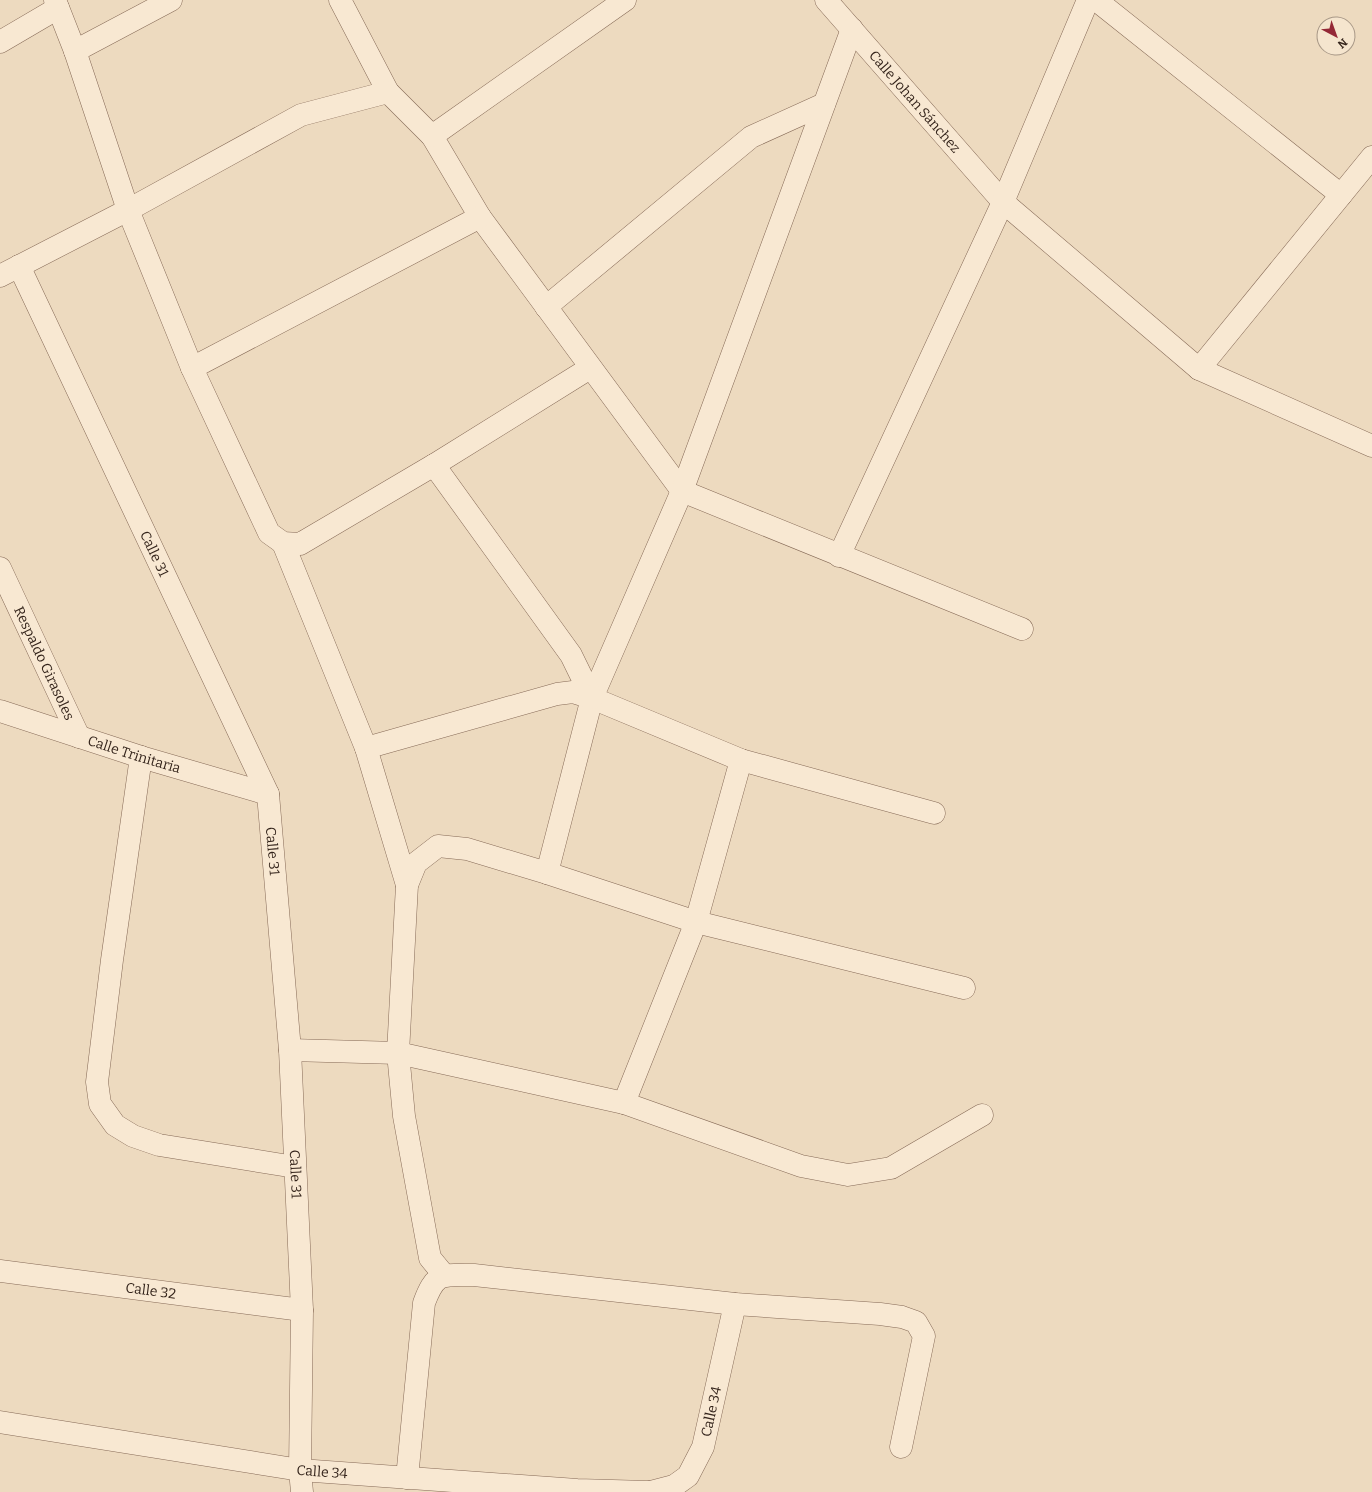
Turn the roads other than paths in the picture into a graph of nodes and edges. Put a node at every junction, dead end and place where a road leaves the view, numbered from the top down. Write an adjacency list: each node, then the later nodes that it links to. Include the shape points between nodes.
1 (171, 0): 10 (street)
2 (340, 0): 11 (street)
3 (625, 0): 13 (street)
4 (826, 0): 8 (street, Calle Johan Sánchez)
5 (1088, 0): 16 (street)
6 (1096, 0): 15 (street)
7 (56, 4): 9 (street); 10 (street)
8 (852, 29): 12 (street); 16 (street, Calle Johan Sánchez)
9 (0, 42)
10 (75, 51): 17 (street)
11 (388, 92): 13 (street); 17 (street, via 301,115)
12 (824, 104): 21 (street, via 752,137); 27 (street)
13 (432, 136): 18 (street)
14 (1372, 157): 15 (street)
15 (1341, 195): 24 (street)
16 (1003, 202): 24 (street, Calle Johan Sánchez); 29 (street)
17 (128, 210): 19 (street); 22 (street)
18 (480, 217): 21 (street); 22 (street)
19 (19, 266): 20 (street); 38 (street, Calle 31)
20 (0, 276)
21 (546, 306): 23 (street)
22 (192, 368): 28 (street, via 269,533)
23 (590, 368): 26 (street); 27 (street)
24 (1199, 369): 25 (street, Calle Johan Sánchez)
25 (1372, 446)
26 (434, 465): 28 (street, via 300,544); 32 (street, via 571,655)
27 (682, 491): 29 (street); 32 (street)
28 (283, 543): 35 (street)
29 (839, 556): 31 (street)
30 (0, 568): 34 (street, Respaldo Girasoles)
31 (1022, 629)
32 (592, 698): 35 (street, via 573,692 558,694); 37 (street); 40 (street)
33 (0, 711): 34 (street, Calle Trinitaria)
34 (79, 736): 36 (street, Calle Trinitaria)
35 (366, 748): 41 (street)
36 (141, 757): 38 (street, Calle Trinitaria); 48 (street, via 112,960 98,1082 100,1104 114,1126 159,1145)
37 (741, 760): 39 (street); 42 (street)
38 (268, 794): 44 (street, Calle 31)
39 (934, 813)
40 (547, 873): 41 (street, via 467,849 438,846 416,862); 42 (street)
41 (407, 885): 45 (street)
42 (696, 922): 43 (street); 46 (street)
43 (964, 988)
44 (290, 1050): 45 (street); 48 (street, Calle 31)
45 (398, 1053): 46 (street); 50 (street, via 404,1116 430,1258)
46 (624, 1103): 47 (street, via 801,1166 848,1175 891,1168)
47 (982, 1116)
48 (295, 1167): 52 (street, Calle 31)
49 (0, 1270): 52 (street, Calle 32)
50 (444, 1275): 51 (street, via 474,1275); 56 (street, via 431,1284 424,1303)
51 (736, 1304): 54 (street, via 880,1314 916,1322 924,1336); 59 (street, Calle 34, via 703,1447 688,1476 674,1486)
52 (302, 1310): 55 (street, Calle 31)
53 (0, 1422): 55 (street, Calle 34)
54 (901, 1447)
55 (300, 1470): 56 (street, Calle 34); 57 (street, Calle 31)
56 (407, 1478): 58 (street, Calle 34, via 577,1490)
57 (302, 1492)
58 (648, 1492)
59 (651, 1492)

